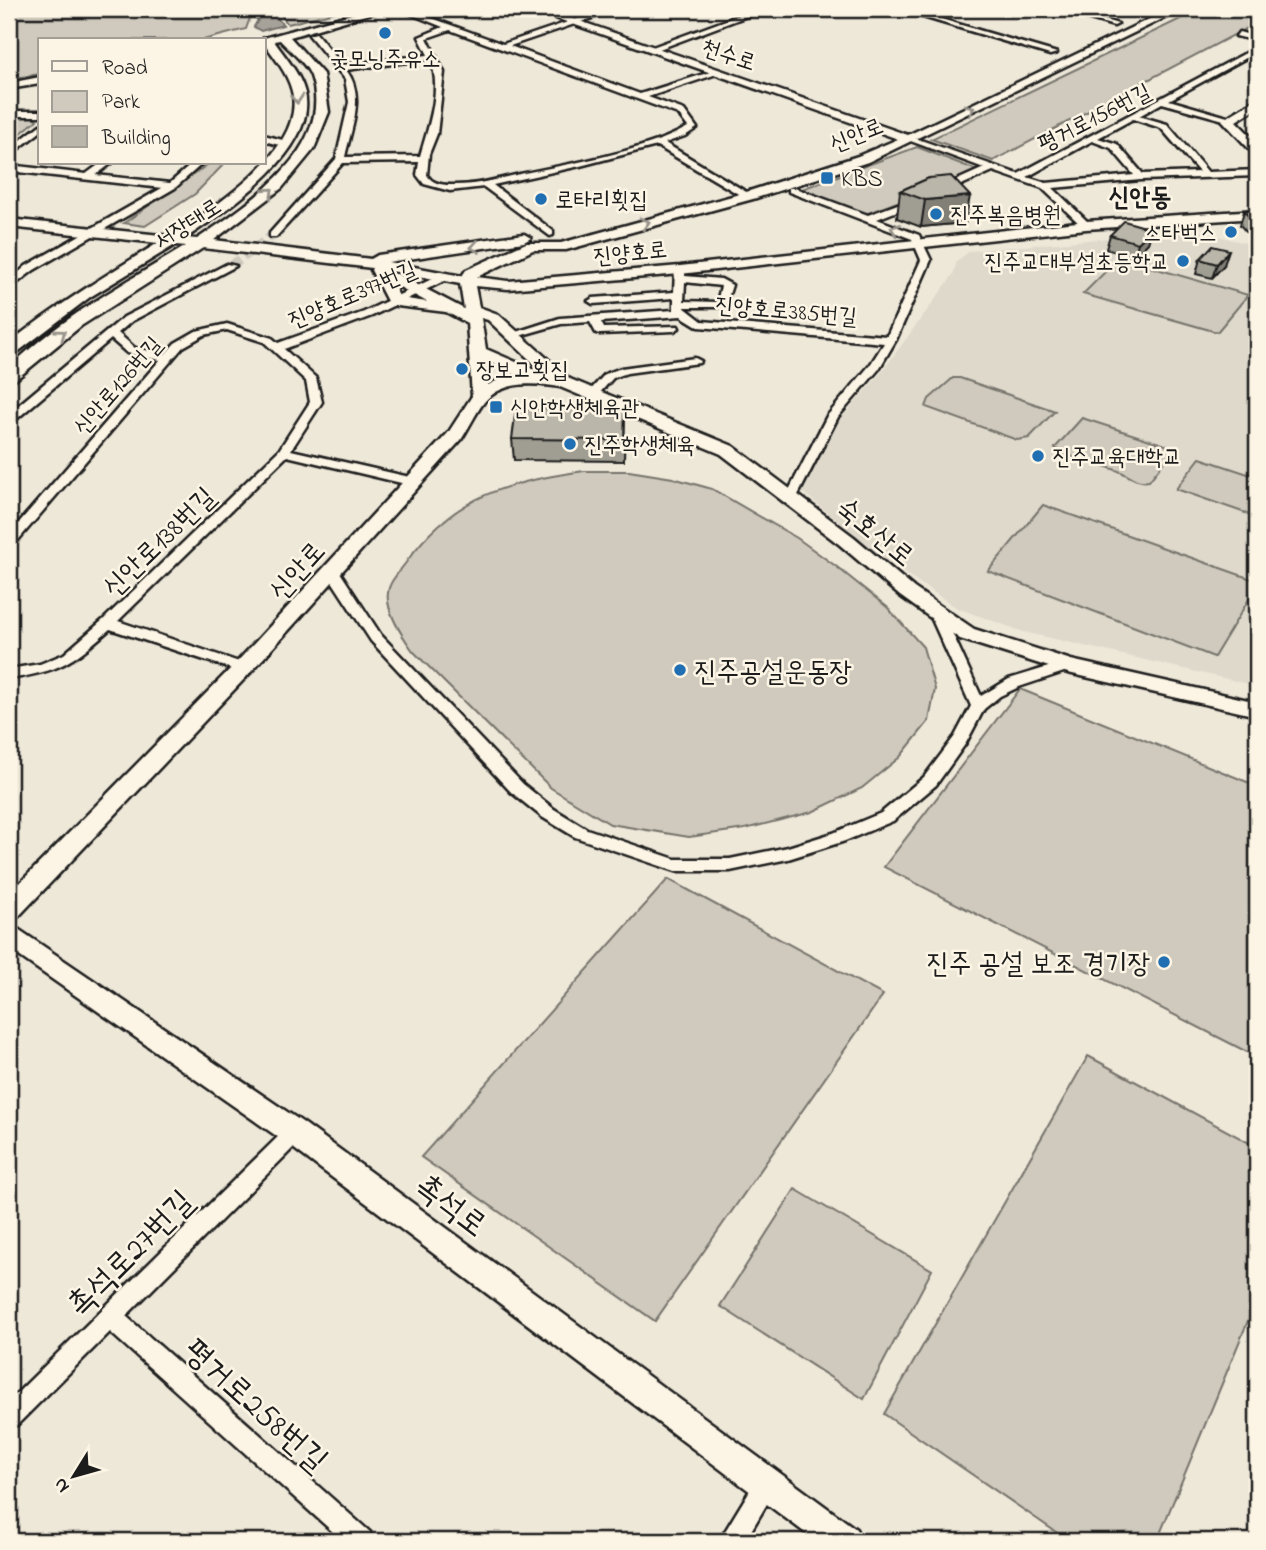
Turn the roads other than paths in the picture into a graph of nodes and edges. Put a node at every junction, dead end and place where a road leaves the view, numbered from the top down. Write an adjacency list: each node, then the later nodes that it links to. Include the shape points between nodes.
1 (381, 9): 13 (street)
2 (401, 9): 11 (street)
3 (535, 9): 9 (street, 천수로)
4 (624, 9): 9 (street)
5 (762, 9): 21 (street)
6 (901, 9): 23 (street)
7 (1060, 9): 10 (street)
8 (1178, 9): 44 (street, 신안로, one-way to 8)
9 (571, 22): 19 (street); 21 (street, 천수로)
10 (1119, 22): 12 (street)
11 (447, 28): 19 (street); 24 (street, via 423,37)
12 (1102, 30)
13 (313, 31): 15 (street); 18 (street); 27 (street)
14 (1239, 34): 16 (street)
15 (283, 36): 17 (street); 18 (street, 서장대로)
16 (1257, 39)
17 (266, 41): 28 (street, 서장대로)
18 (298, 47): 74 (street, 서장대로, one-way to 18, via 285,177 323,120 322,87)
19 (501, 47): 32 (street)
20 (1065, 47): 23 (street)
21 (650, 49): 29 (street, 천수로)
22 (1257, 49): 33 (street)
23 (1053, 53): 25 (street)
24 (431, 57): 27 (street); 53 (street, via 440,72 433,134)
25 (1041, 59)
26 (266, 60): 28 (street)
27 (340, 68): 54 (street, via 349,79 352,102)
28 (289, 69): 49 (street, 서장대로, one-way to 49, via 300,101)
29 (714, 72): 32 (street); 41 (street, 천수로)
30 (38, 81): 31 (street)
31 (9, 86)
32 (639, 97): 48 (street, via 681,112 693,128 688,134)
33 (1160, 100): 37 (street, 평거로156번길); 38 (street, 평거로156번길)
34 (1257, 103): 38 (street)
35 (9, 113): 36 (street)
36 (38, 114)
37 (1131, 116): 42 (street, 평거로156번길); 60 (street, via 1164,126)
38 (1228, 120): 50 (street)
39 (909, 122): 41 (street, 신안로)
40 (38, 130): 45 (street)
41 (887, 131): 44 (street, 천수로); 46 (street, 신안로)
42 (1090, 138): 62 (street, 평거로156번길); 63 (street, via 1114,146)
43 (266, 139): 49 (street)
44 (909, 139): 57 (street); 69 (street, 신안로, via 824,173)
45 (27, 140): 47 (street); 52 (street)
46 (865, 141)
47 (38, 142)
48 (658, 143): 64 (street); 66 (street)
49 (287, 144): 72 (street, 서장대로, via 262,173)
50 (1257, 149)
51 (843, 151): 66 (street, 신안로)
52 (9, 153)
53 (424, 159): 54 (street); 64 (street, via 422,175 427,183 453,188)
54 (340, 160): 78 (street)
55 (106, 164): 61 (street)
56 (197, 164): 65 (street)
57 (992, 167): 62 (street); 73 (street)
58 (9, 168): 61 (street)
59 (1257, 173): 60 (street)
60 (1206, 175): 63 (street)
61 (89, 176): 65 (street)
62 (1019, 177): 67 (street)
63 (1141, 177): 67 (street)
64 (487, 185): 79 (street)
65 (172, 186): 77 (street)
66 (730, 186): 69 (street); 71 (street, 신안로)
67 (1045, 186): 76 (street)
68 (792, 190): 73 (street)
69 (748, 196): 79 (street, 신안로, one-way to 69, via 561,247)
70 (1257, 214): 76 (street, 진양호로)
71 (616, 216)
72 (208, 217): 80 (street, via 165,233); 81 (street, 서장대로)
73 (867, 219): 82 (street, one-way to 73, via 916,237)
74 (232, 221): 83 (street, 서장대로); 84 (street, via 227,233 230,239)
75 (9, 223): 77 (street, 진양호로)
76 (1086, 225): 82 (street, 진양호로)
77 (90, 233): 80 (street, 진양호로); 94 (street)
78 (273, 235)
79 (546, 236): 85 (street, 신안로); 86 (street, one-way to 86)
80 (133, 238): 81 (street, 진양호로); 89 (street, via 138,254)
81 (173, 241): 83 (street, 진양호로); 89 (street, 서장대로)
82 (920, 243): 91 (street, 진양호로); 105 (street, via 926,260)
83 (197, 244): 84 (street, 진양호로); 88 (street, 서장대로)
84 (269, 252): 86 (street, 진양호로); 88 (street, via 209,256)
85 (509, 254): 93 (street, 신안로, via 471,273); 95 (street, via 505,271 511,280)
86 (357, 260): 90 (street); 92 (street, 진양호로)
87 (231, 265): 103 (street, via 128,319)
88 (162, 267): 111 (street, 서장대로, one-way to 88, via 61,334)
89 (128, 268): 107 (street, 서장대로, via 86,293)
90 (378, 270): 96 (street); 98 (street)
91 (680, 275): 95 (street, 진양호로); 99 (street, 진양호로385번길); 99 (street, via 727,285 721,305)
92 (442, 278): 93 (street, 진양호로); 96 (street, 진양호로397번길)
93 (467, 282): 95 (street, 진양호로); 100 (street)
94 (10, 284)
95 (531, 284): 100 (street)
96 (420, 291): 98 (street, 진양호로397번길); 100 (street)
97 (593, 301): 99 (street)
98 (394, 302): 100 (street); 106 (street, 진양호로397번길)
99 (681, 304): 101 (street); 105 (street, 진양호로385번길, via 699,324)
100 (468, 313): 104 (street, via 493,317); 108 (street)
101 (594, 319): 102 (street, via 600,331); 104 (street, via 544,323)
102 (674, 328)
103 (111, 333): 109 (street, via 131,351); 116 (street)
104 (512, 335): 113 (street)
105 (891, 340): 119 (street, via 875,367 833,415)
106 (278, 347): 109 (street, 신안로126번길, via 228,327 200,333); 117 (street, 신안로126번길, via 312,380 316,402)
107 (9, 351)
108 (478, 351): 112 (street, 숙호산로); 115 (street)
109 (167, 358): 120 (street, 신안로126번길)
110 (695, 361): 114 (street, via 625,370 609,376)
111 (9, 377)
112 (536, 378): 113 (street, 숙호산로); 115 (street, via 508,381)
113 (564, 383): 114 (street, 숙호산로)
114 (593, 394): 119 (street, 숙호산로, via 727,450)
115 (480, 396): 118 (street, 신안로, via 455,436)
116 (9, 419)
117 (284, 452): 118 (street); 123 (street, 신안로138번길)
118 (414, 482): 121 (street, 신안로)
119 (791, 498): 122 (street, 숙호산로)
120 (9, 542)
121 (334, 572): 125 (street, 신안로); 127 (street, via 376,638 517,788 581,833 675,865 730,865 788,853 887,817 930,781)
122 (937, 615): 124 (street, 숙호산로, via 967,634); 127 (street)
123 (108, 624): 125 (street, 신안로138번길); 126 (street, via 69,657)
124 (1068, 666): 127 (street, via 1014,683); 128 (street, 숙호산로)
125 (243, 668): 129 (street, 신안로)
126 (9, 674)
127 (978, 706)
128 (1257, 709)
129 (9, 910)
130 (9, 936): 131 (street, 촉석로)
131 (295, 1133): 132 (street, 촉석로27번길); 134 (street, 촉석로)
132 (109, 1316): 133 (street, 촉석로27번길); 135 (street, 평거로258번길)
133 (9, 1417)
134 (766, 1485): 136 (street); 137 (street, 촉석로)
135 (360, 1541)
136 (731, 1541)
137 (844, 1541)

